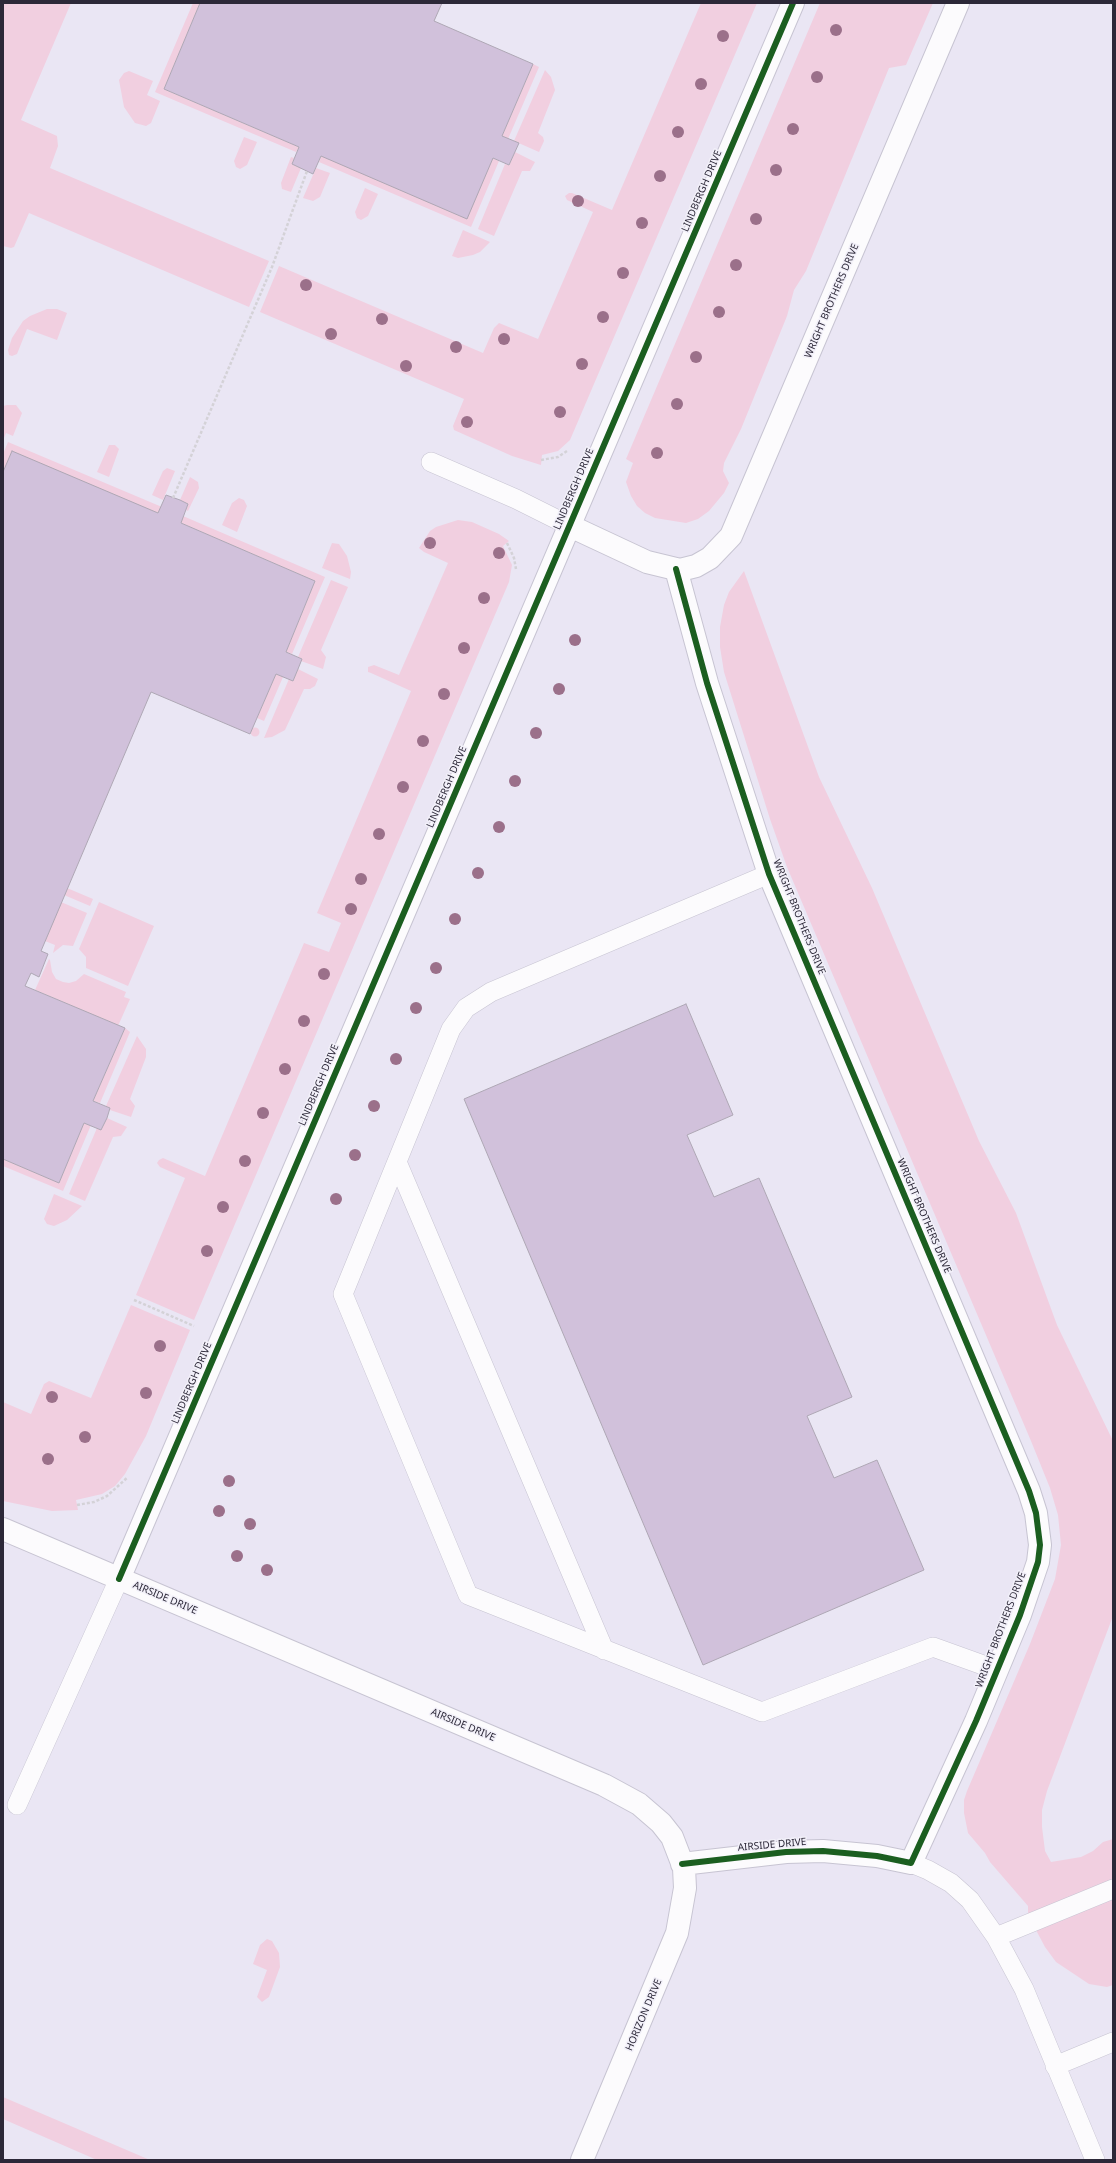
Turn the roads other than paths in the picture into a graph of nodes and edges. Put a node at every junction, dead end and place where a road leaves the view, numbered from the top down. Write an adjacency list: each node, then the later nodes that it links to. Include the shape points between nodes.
1 (793, 3): 4 (street, LINDBERGH DRIVE)
2 (958, 3): 5 (street, WRIGHT BROTHERS DRIVE, via 731,536 710,558 696,566)
3 (431, 462): 4 (lane)
4 (570, 526): 5 (street, WRIGHT BROTHERS DRIVE, via 647,562); 9 (street, LINDBERGH DRIVE)
5 (676, 569): 6 (street, WRIGHT BROTHERS DRIVE, via 707,683)
6 (769, 874): 7 (lane, via 491,992 466,1008 451,1028); 11 (street, WRIGHT BROTHERS DRIVE, via 1014,1455 1036,1513 1040,1545 1038,1562)
7 (397, 1162): 10 (lane); 10 (lane, via 343,1294 468,1595)
8 (3, 1529): 9 (street, AIRSIDE DRIVE)
9 (119, 1579): 12 (lane); 14 (street, AIRSIDE DRIVE, via 622,1794 639,1804 661,1823 672,1837)
10 (604, 1650): 11 (lane, via 762,1712 933,1647)
11 (997, 1670): 13 (street, WRIGHT BROTHERS DRIVE)
12 (17, 1805)
13 (911, 1863): 14 (street, AIRSIDE DRIVE, via 877,1856 815,1851); 16 (lane, via 951,1883 970,1900)
14 (682, 1864): 19 (street, HORIZON DRIVE, via 685,1888 677,1933)
15 (1113, 1889): 16 (lane)
16 (996, 1937): 18 (lane, via 1024,1989)
17 (1113, 2042): 18 (lane)
18 (1055, 2066): 20 (lane)
19 (582, 2160)
20 (1094, 2160)

